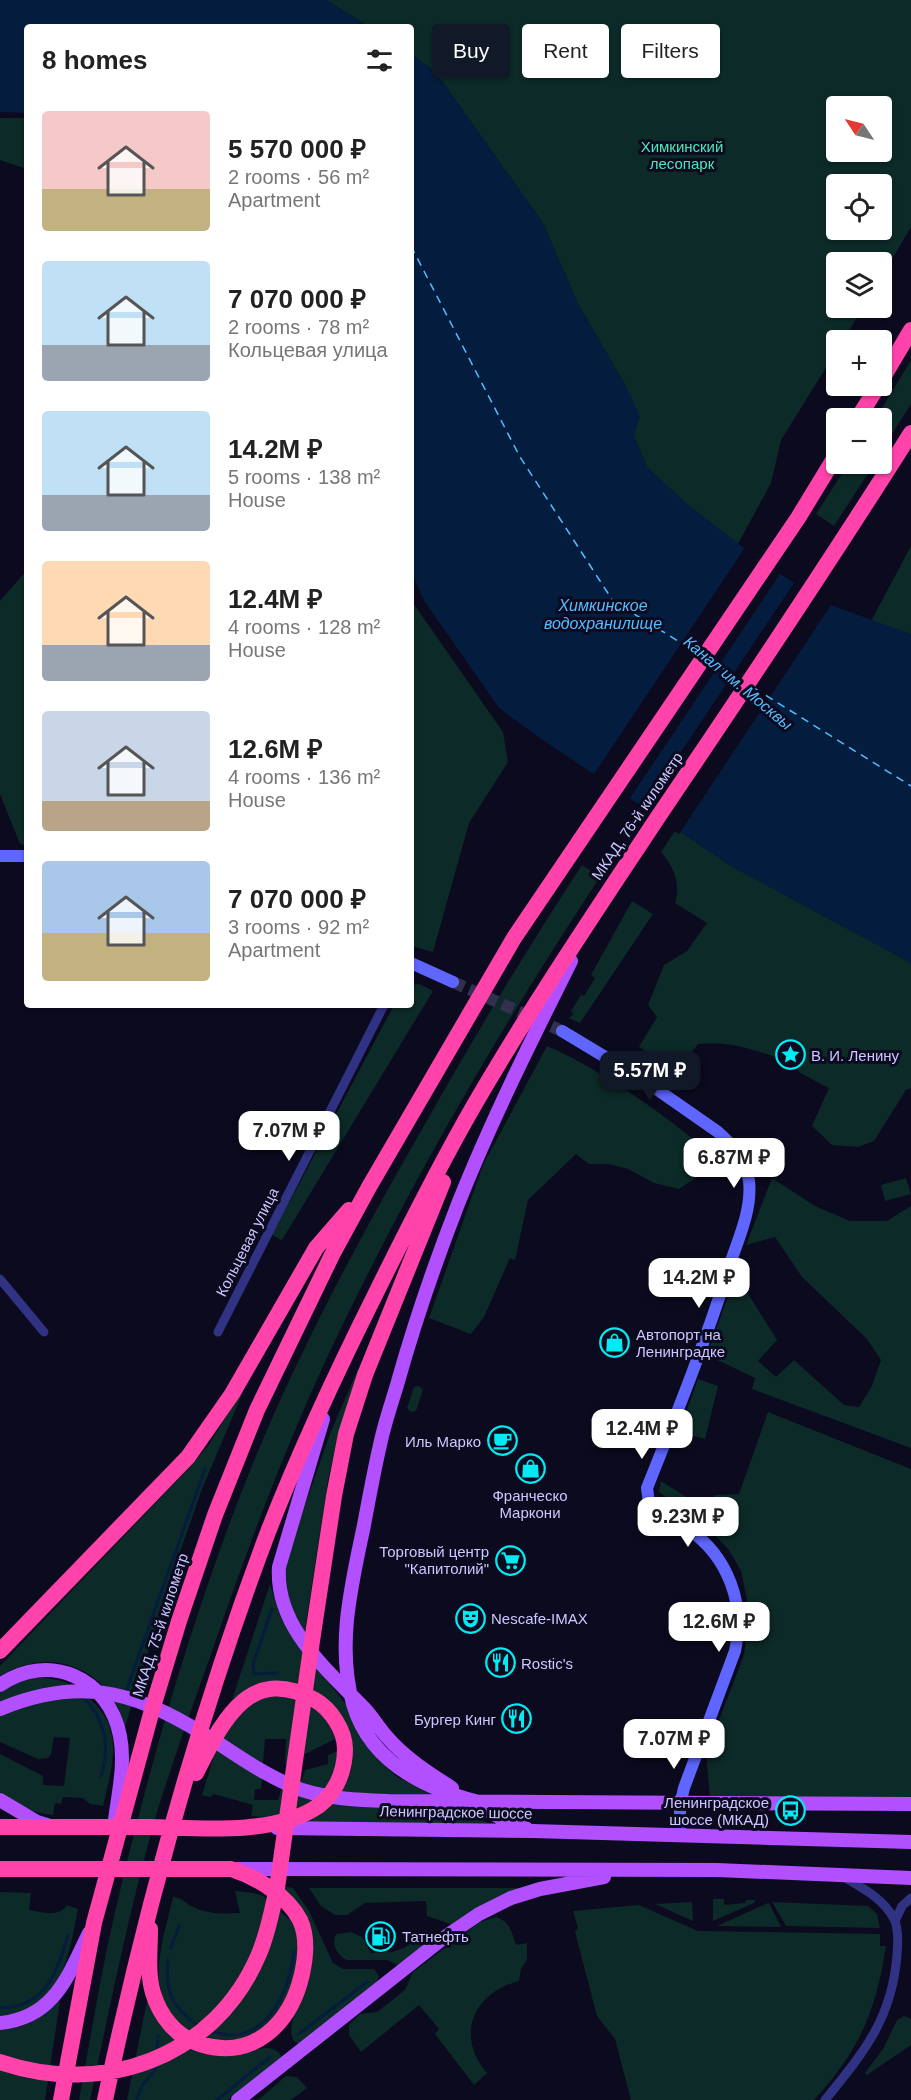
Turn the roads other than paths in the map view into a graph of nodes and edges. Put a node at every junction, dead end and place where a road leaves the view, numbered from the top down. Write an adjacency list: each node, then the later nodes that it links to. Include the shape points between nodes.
1 (911, 330): 2 (highway)
2 (892, 362)
3 (911, 433): 7 (highway, МКАД, 76-й километр, via 840,546)
4 (826, 471): 13 (highway, via 514,938)
5 (0, 856): 6 (street)
6 (24, 856)
7 (594, 912): 12 (highway, МКАД, 76-й километр); 22 (main road, via 458,1203 430,1279 380,1443 351,1594 346,1672 353,1705 374,1744 392,1763 420,1781)
8 (414, 964): 9 (street)
9 (453, 982)
10 (382, 1008): 16 (street, Кольцевая улица)
11 (562, 1031): 29 (street, via 645,1081 718,1132 741,1158 749,1180 748,1210 727,1276 647,1488 649,1503 690,1530 720,1562 735,1592 739,1611 735,1651 684,1788)
12 (477, 1101): 17 (highway, МКАД, 76-й километр); 44 (highway, via 365,1375 346,1434 271,1916 258,1956 240,1989 218,2015 189,2040 158,2058 121,2071 98,2074 35,2072)
13 (369, 1187): 18 (highway, via 316,1248 232,1394 188,1457); 31 (highway, МКАД, 75-й километр, via 257,1410 215,1515 179,1621)
14 (0, 1279): 15 (street)
15 (44, 1332)
16 (218, 1332)
17 (338, 1369): 24 (highway, via 268,1533); 28 (main road, via 279,1567 282,1602 311,1650 402,1753 466,1798)
18 (0, 1651)
19 (0, 1685): 31 (main road, via 34,1671 58,1671 81,1680 109,1707 120,1737 122,1760)
20 (0, 1709): 22 (main road, via 41,1695 77,1690 104,1692 160,1710 269,1775 313,1793 388,1802)
21 (0, 1800): 26 (main road)
22 (479, 1802): 23 (main road)
23 (911, 1804)
24 (173, 1818): 27 (highway, via 216,1733 237,1704 268,1690 302,1693 319,1702 340,1728 345,1745 342,1774 326,1799 314,1809 292,1818); 40 (highway)
25 (0, 1827): 26 (highway, Ленинградское шоссе)
26 (52, 1827): 27 (highway, Ленинградское шоссе)
27 (242, 1828): 28 (main road, Ленинградское шоссе)
28 (533, 1831): 29 (main road, Ленинградское шоссе)
29 (680, 1835): 30 (main road, Ленинградское шоссе)
30 (911, 1842)
31 (109, 1864): 42 (highway, МКАД, 75-й километр)
32 (0, 1869): 33 (highway)
33 (43, 1869): 34 (highway); 36 (main road)
34 (231, 1869): 35 (main road); 40 (highway, via 281,1898 300,1921 306,1940 303,1971 290,2007 281,2022 254,2042 232,2048 203,2046 184,2038 166,2019 150,1982)
35 (644, 1870): 37 (main road); 47 (main road, via 540,1888 479,1914)
36 (0, 1875)
37 (840, 1875): 38 (main road); 41 (street, via 876,1897)
38 (911, 1878)
39 (911, 1898): 41 (street, via 902,1906)
40 (150, 1904): 46 (highway)
41 (896, 1921): 48 (street, via 895,1975 888,2003 871,2041)
42 (94, 1923): 43 (main road, via 52,1999 24,2018); 45 (highway, МКАД, 75-й километр)
43 (0, 2023)
44 (0, 2062)
45 (61, 2100)
46 (105, 2100)
47 (238, 2100)
48 (825, 2100)

